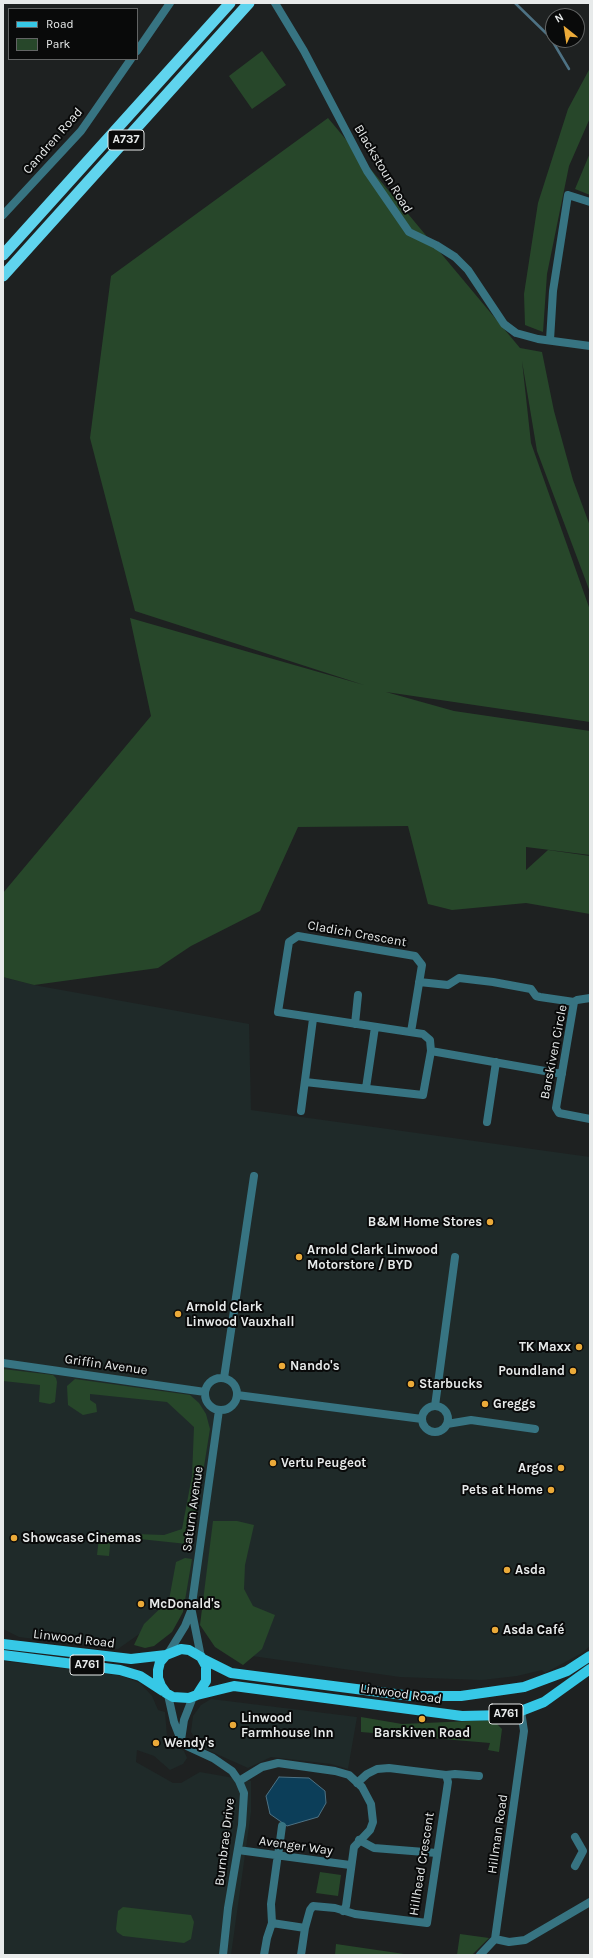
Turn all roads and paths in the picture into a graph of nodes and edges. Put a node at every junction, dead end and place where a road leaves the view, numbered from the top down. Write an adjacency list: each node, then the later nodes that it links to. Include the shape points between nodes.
1 (170, 3): 5 (street)
2 (230, 3): 9 (highway, A737)
3 (249, 3): 10 (highway, A737)
4 (275, 3): 11 (street, Blackstoun Road, via 304,51 367,171 402,225 409,232 455,257 468,270 504,324 516,333)
5 (138, 50)
6 (130, 60): 8 (street, Candren Road, via 81,131)
7 (590, 202): 11 (street, via 568,195 553,291)
8 (3, 215)
9 (3, 255)
10 (3, 276)
11 (550, 340): 12 (street, Blackstoun Road)
12 (590, 346)
13 (419, 982): 16 (street, via 448,985 459,978 531,990 536,996); 17 (street, Cladich Crescent, via 422,965 415,956 298,936 289,942 278,1012); 20 (street, Cladich Crescent)
14 (358, 996): 18 (street)
15 (590, 998): 16 (street, Barskiven Circle)
16 (574, 1002): 23 (street, Barskiven Circle)
17 (313, 1019): 18 (street); 24 (street)
18 (355, 1024): 19 (street)
19 (375, 1027): 20 (street); 25 (street)
20 (412, 1032): 21 (street, via 423,1034 430,1040)
21 (431, 1051): 22 (street); 25 (street, via 423,1095)
22 (496, 1062): 23 (street); 28 (street)
23 (562, 1074): 27 (street, Barskiven Circle, via 556,1108 559,1113)
24 (305, 1082): 25 (street); 26 (street)
25 (366, 1088)
26 (301, 1111)
27 (590, 1118)
28 (487, 1122)
29 (254, 1176): 32 (street)
30 (455, 1256): 35 (street)
31 (3, 1363): 33 (street, Griffin Avenue)
32 (224, 1378): 33 (street, via 217,1378 211,1382); 34 (street, via 232,1384)
33 (205, 1392): 36 (street, via 207,1402)
34 (236, 1395): 36 (street, via 229,1407); 37 (street)
35 (434, 1406): 37 (street, via 425,1411); 38 (street, via 446,1412)
36 (219, 1410): 40 (street, Saturn Avenue)
37 (422, 1419): 38 (street, via 424,1427 434,1432 442,1430)
38 (447, 1424): 39 (street, via 471,1420)
39 (535, 1429)
40 (191, 1611): 42 (street, Saturn Avenue, via 186,1626); 45 (street, Saturn Avenue)
41 (3, 1644): 42 (main road, Linwood Road / A761, via 131,1659)
42 (168, 1654): 45 (main road, via 181,1649 189,1650); 47 (main road, via 159,1666 158,1678 160,1686)
43 (3, 1655): 47 (main road, Linwood Road / A761, via 130,1672)
44 (590, 1656): 45 (main road, Linwood Road / A761, via 567,1671 524,1687 461,1696 411,1696 231,1673)
45 (202, 1658): 48 (main road, via 206,1666 206,1681 203,1689)
46 (590, 1669): 49 (main road, Linwood Road / A761, via 544,1702)
47 (167, 1694): 48 (main road, via 181,1699); 50 (street, via 174,1722)
48 (195, 1696): 49 (main road, Linwood Road / A761, via 234,1686 462,1716 505,1715); 50 (street, via 184,1720)
49 (521, 1711): 68 (street, Hillman Road, via 524,1731)
50 (182, 1740): 53 (street, Burnbrae Drive, via 187,1746 213,1758 232,1771)
51 (446, 1775): 52 (street); 54 (street, via 389,1768 377,1769); 60 (street, Hillhead Crescent, via 448,1782)
52 (479, 1776)
53 (239, 1781): 54 (street, via 262,1767 278,1763 335,1771 349,1775); 58 (street, Burnbrae Drive, via 244,1793)
54 (357, 1783): 57 (street, via 371,1804 373,1822 370,1830)
55 (282, 1826): 61 (street)
56 (575, 1837): 59 (street)
57 (359, 1840): 60 (street, via 374,1848); 62 (street, via 354,1846)
58 (238, 1850): 61 (street, Avenger Way); 69 (street, Burnbrae Drive)
59 (586, 1852): 63 (street)
60 (437, 1854): 65 (street, Hillhead Crescent, via 427,1923)
61 (277, 1858): 62 (street, Avenger Way); 66 (street, via 271,1904)
62 (350, 1865): 65 (street, via 346,1906)
63 (575, 1866)
64 (590, 1902): 68 (street, via 524,1940)
65 (343, 1911): 67 (street, via 313,1906)
66 (272, 1923): 67 (street); 70 (street)
67 (305, 1928): 71 (street)
68 (495, 1940): 72 (street)
69 (223, 1955)
70 (264, 1955)
71 (301, 1955)
72 (480, 1955)

